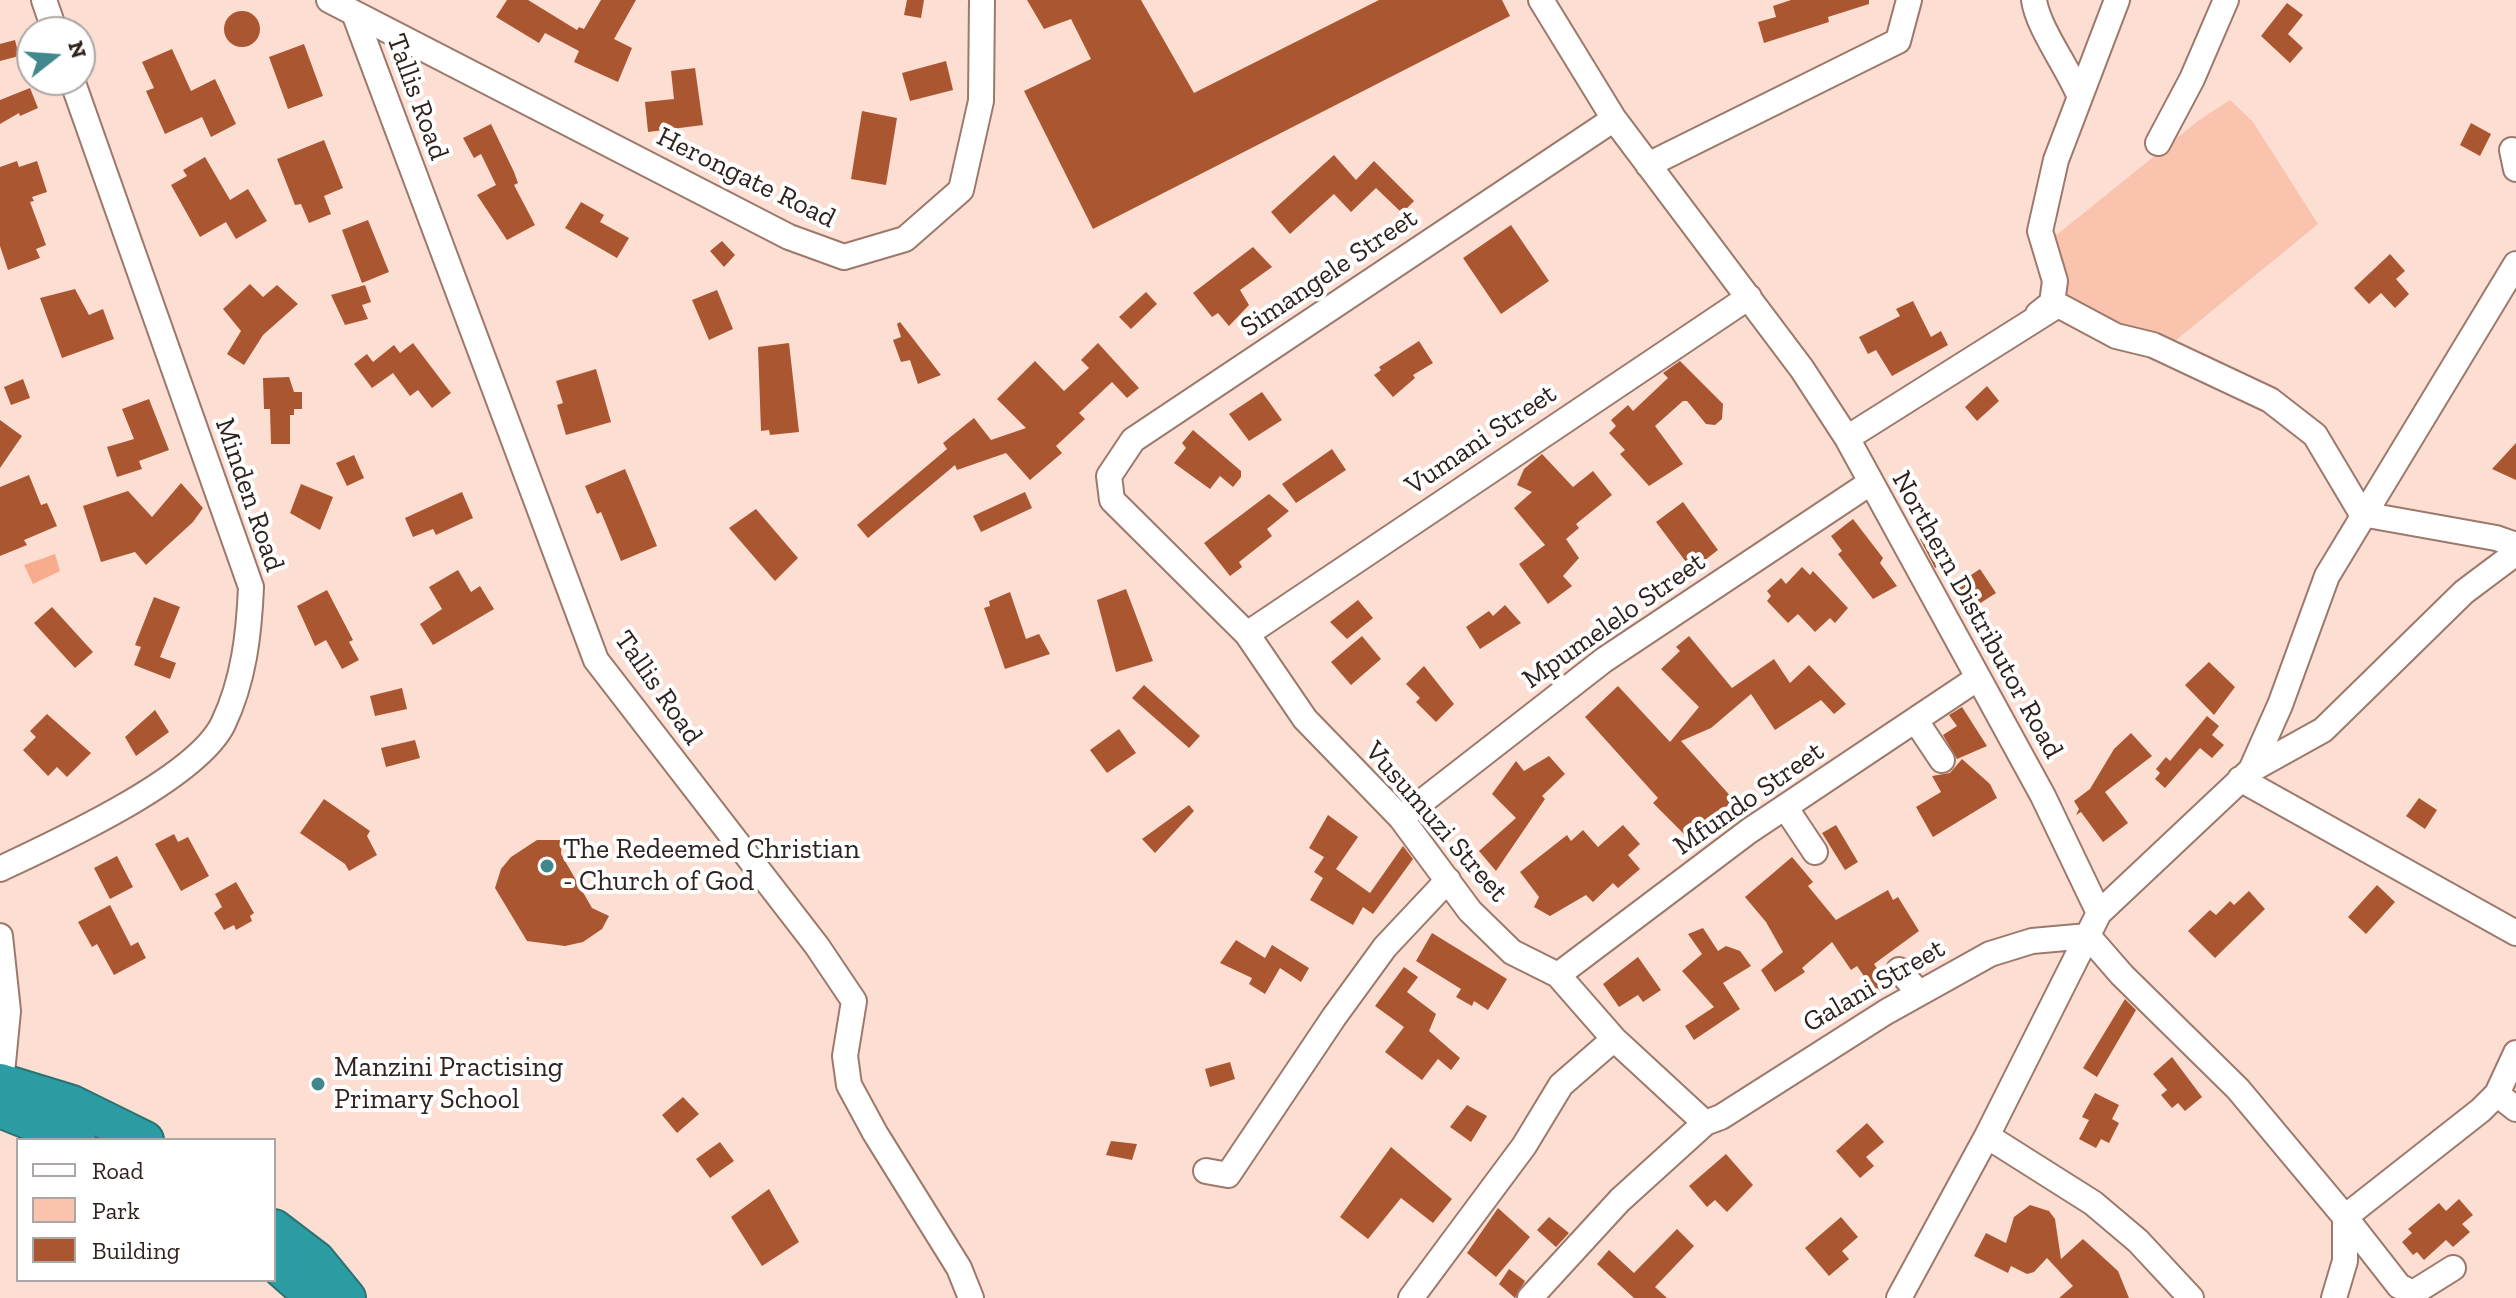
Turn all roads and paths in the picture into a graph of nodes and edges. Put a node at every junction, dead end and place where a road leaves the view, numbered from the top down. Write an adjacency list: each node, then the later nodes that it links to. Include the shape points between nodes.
1 (329, 0): 8 (street, Herongate Road)
2 (982, 0): 8 (street, Herongate Road, via 981,101 961,190 905,239 844,257 789,237)
3 (1541, 0): 11 (street, Northern Distributor Road)
4 (1909, 0): 13 (street, via 1898,41)
5 (2034, 0): 9 (street, via 2037,18)
6 (2117, 0): 9 (street)
7 (2222, 3): 12 (street, via 2192,79)
8 (354, 13): 55 (street, Tallis Road, via 596,660 854,1001 846,1031 849,1085 959,1268)
9 (2079, 95): 16 (street, via 2056,160 2040,231 2055,281 2052,303)
10 (78, 96): 31 (street, Minden Road, via 251,587 248,647 222,726 181,770 86,829)
11 (1614, 119): 13 (street, Northern Distributor Road); 19 (street, Simangele Street, via 1133,440 1109,476)
12 (2158, 143)
13 (1648, 165): 15 (street, Northern Distributor Road)
14 (2516, 264): 20 (street)
15 (1749, 297): 17 (street, Northern Distributor Road); 23 (street, Vumani Street)
16 (2027, 324): 17 (street); 20 (street, via 2058,305 2116,336 2153,345 2270,400 2315,435)
17 (1847, 438): 18 (street, Northern Distributor Road)
18 (1870, 483): 24 (street, Northern Distributor Road); 29 (street, Mpumelelo Street, via 1604,660)
19 (1112, 500): 23 (street, Vusumuzi Street)
20 (2362, 514): 21 (street); 27 (street, via 2327,576 2280,705)
21 (2516, 545)
22 (2516, 553): 27 (street, via 2464,592 2323,730)
23 (1247, 634): 29 (street, Vusumuzi Street, via 1305,719)
24 (1978, 678): 25 (street, Mfundo Street); 33 (street, Northern Distributor Road)
25 (1916, 721): 26 (street); 28 (street, Mfundo Street)
26 (1942, 760)
27 (2246, 774): 33 (street); 34 (street)
28 (1785, 807): 30 (street); 38 (street, Mfundo Street)
29 (1401, 818): 32 (street, Vusumuzi Street)
30 (1815, 852)
31 (0, 869)
32 (1448, 880): 38 (street, Vusumuzi Street, via 1470,911 1512,952); 48 (street, via 1385,947 1228,1175)
33 (2099, 913): 36 (street)
34 (2516, 933)
35 (0, 936): 42 (street, via 8,1011)
36 (2088, 936): 39 (street, Galani Street, via 2032,941 1990,954); 45 (street); 49 (street, via 2238,1089)
37 (1899, 970): 39 (street)
38 (1558, 975): 40 (street, Vusumuzi Street)
39 (1919, 993): 44 (street, Galani Street)
40 (1614, 1039): 44 (street, Vusumuzi Street); 56 (street, via 1561,1085 1524,1146)
41 (2516, 1053): 43 (street)
42 (0, 1092): 46 (highway); 47 (highway, via 72,1104)
43 (2507, 1101): 49 (street)
44 (1705, 1123): 57 (street, Galani Street, via 1620,1200)
45 (1987, 1136): 58 (street); 59 (street, via 2093,1203 2138,1241)
46 (74, 1138)
47 (141, 1138)
48 (1206, 1171)
49 (2345, 1217): 52 (street, via 2399,1286 2413,1293); 60 (street, via 2345,1261)
50 (276, 1230): 54 (highway, via 316,1260)
51 (276, 1264): 53 (highway)
52 (2453, 1268)
53 (315, 1298)
54 (347, 1298)
55 (971, 1298)
56 (1411, 1298)
57 (1530, 1298)
58 (1899, 1298)
59 (2191, 1298)
60 (2334, 1298)

